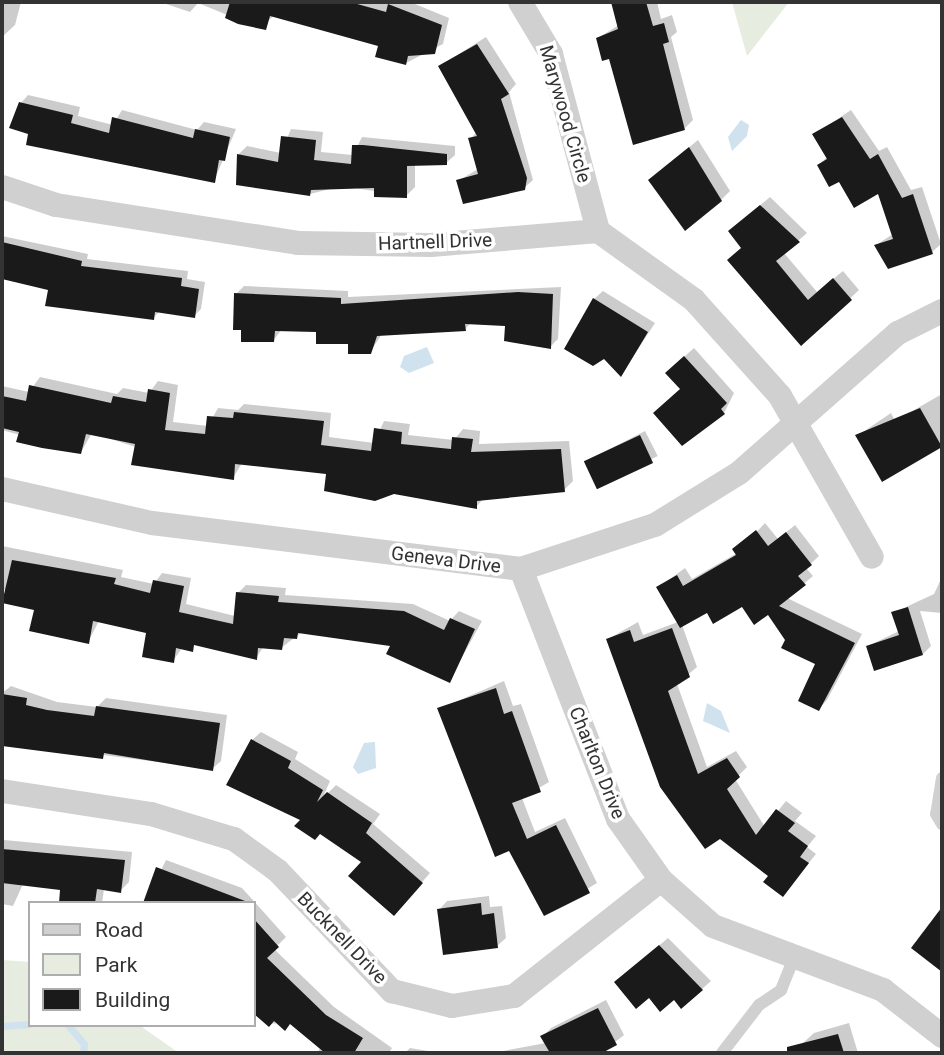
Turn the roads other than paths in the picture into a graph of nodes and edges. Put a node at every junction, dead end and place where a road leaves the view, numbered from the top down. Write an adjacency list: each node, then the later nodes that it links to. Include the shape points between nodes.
1 (520, 2): 3 (street, Marywood Circle, via 551,54)
2 (2, 187): 3 (street, Hartnell Drive, via 56,205 298,243 431,245)
3 (598, 232): 5 (street, via 694,300 780,396)
4 (942, 311): 5 (street, Geneva Drive, via 898,333)
5 (792, 423): 7 (street); 8 (street, Geneva Drive, via 740,473 655,524)
6 (2, 489): 8 (street, Geneva Drive, via 152,523)
7 (872, 558)
8 (521, 569): 12 (street, Charlton Drive, via 618,819)
9 (942, 778): 11 (lane, via 936,814)
10 (2, 791): 12 (street, Bucknell Drive, via 152,814 234,839 278,872 392,991 452,1006 514,996)
11 (942, 824)
12 (661, 880): 13 (street, Charlton Drive, via 713,926)
13 (794, 958): 14 (street, Charlton Drive, via 883,990); 15 (lane, via 781,989 759,1005)
14 (939, 1026)
15 (722, 1053)

